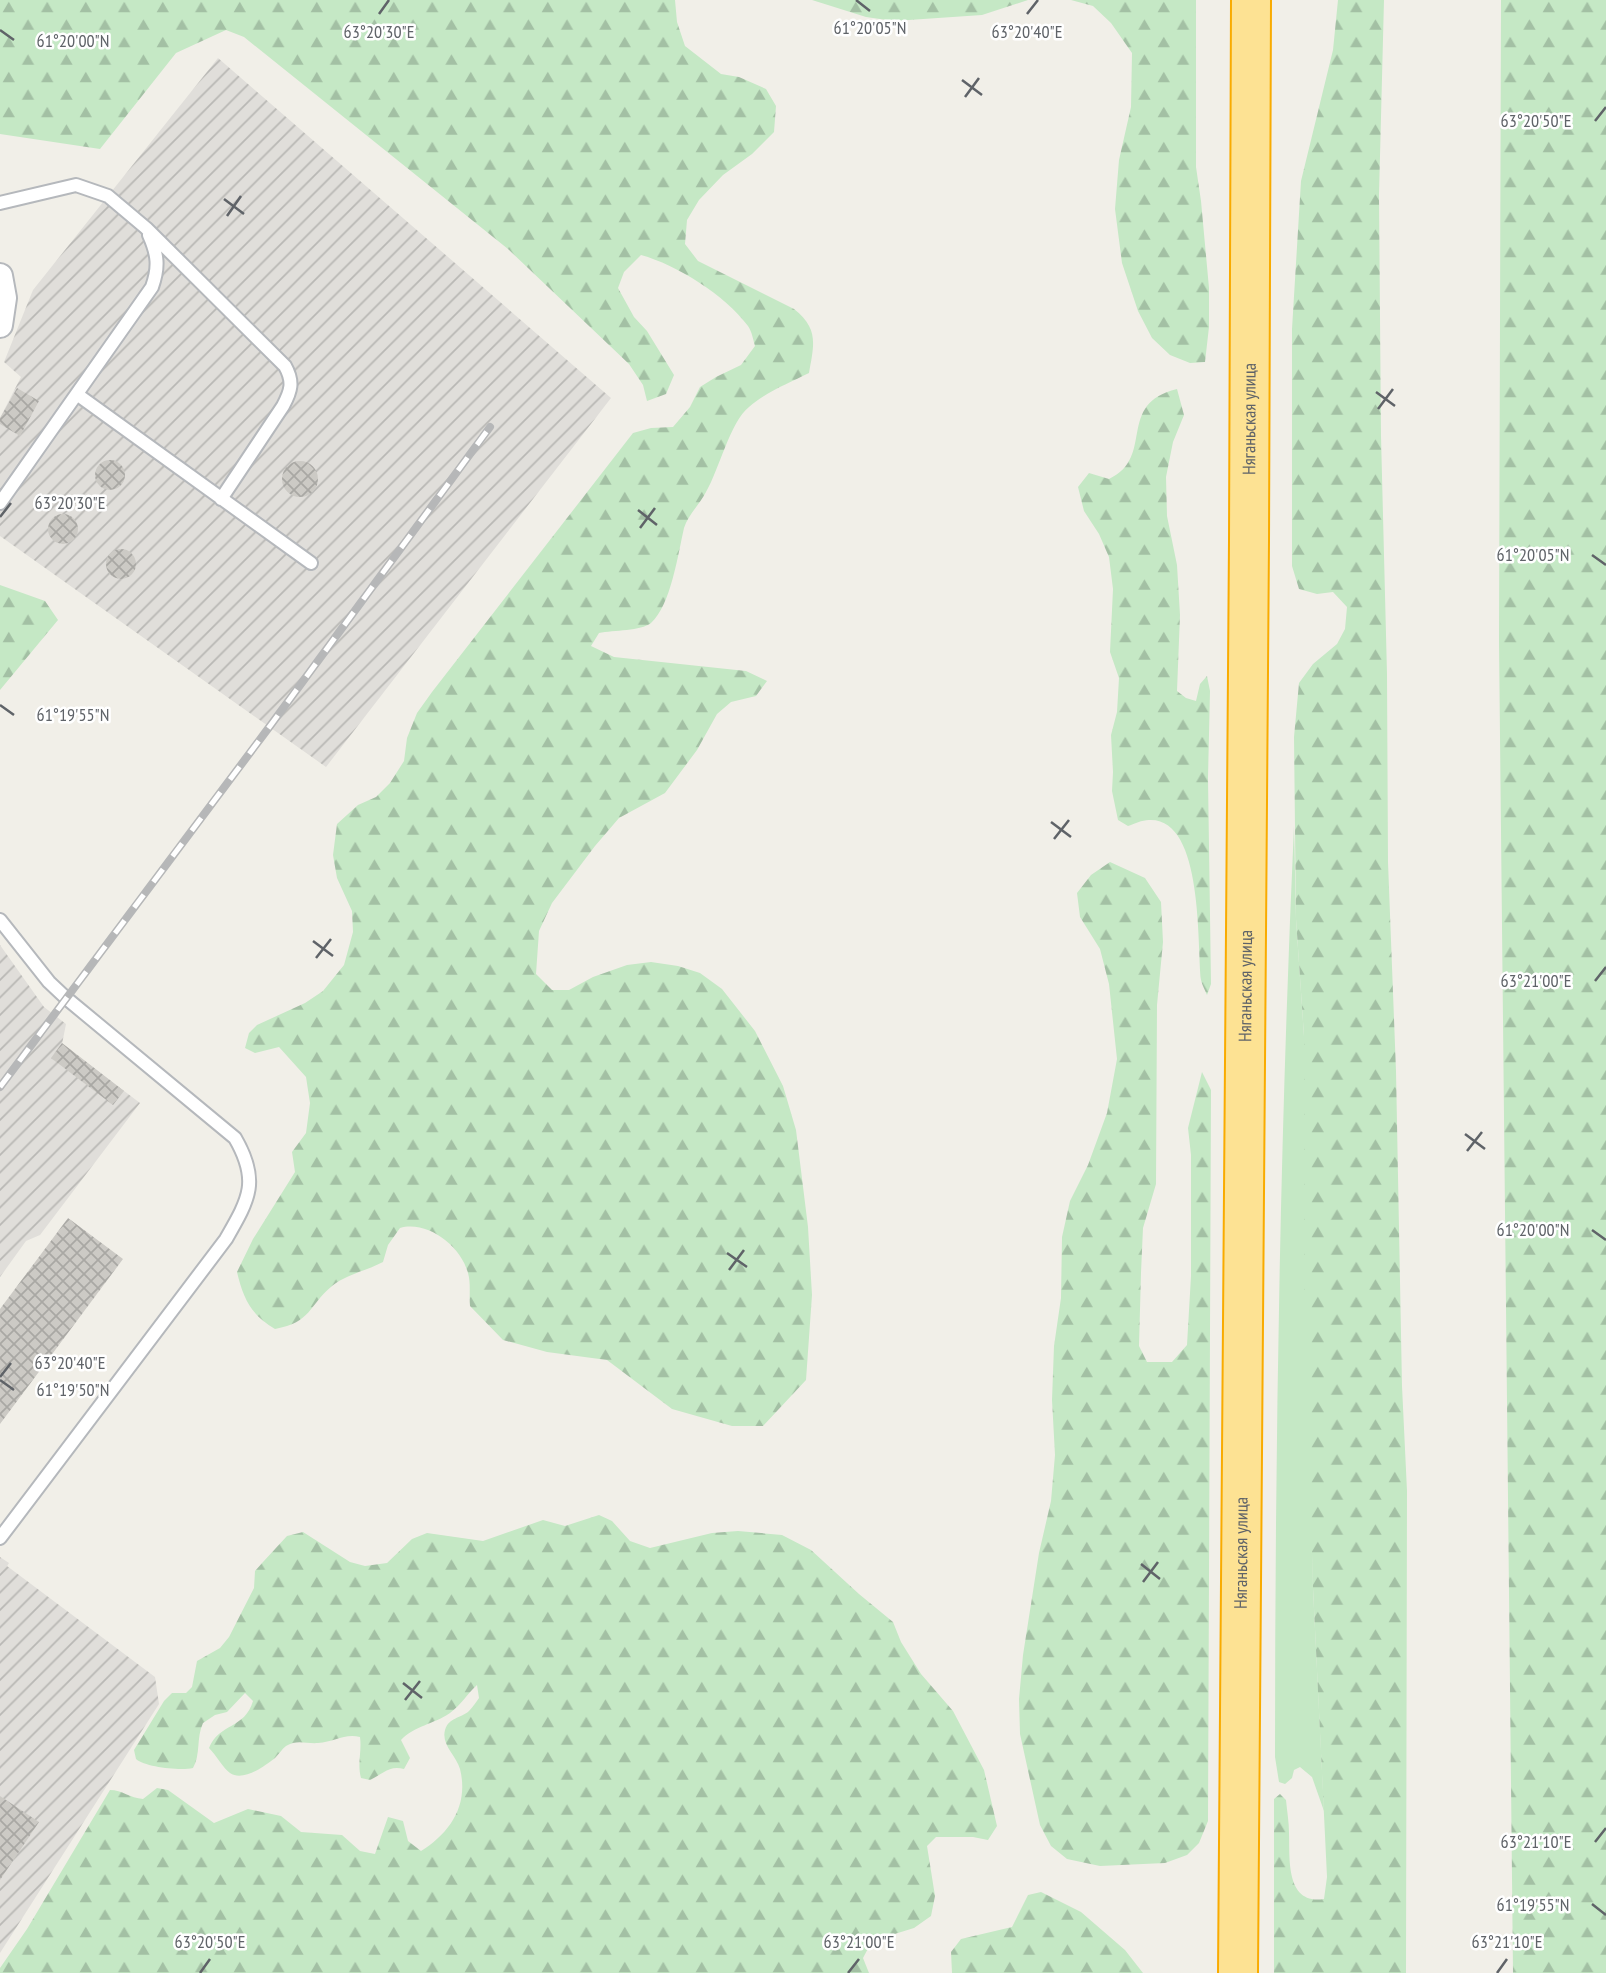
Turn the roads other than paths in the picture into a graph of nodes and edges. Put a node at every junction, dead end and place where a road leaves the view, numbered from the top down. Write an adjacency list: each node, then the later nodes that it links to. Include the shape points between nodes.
1 (1251, 0): 12 (highway, Няганьская улица)
2 (0, 203): 3 (lane, via 76,185 108,196)
3 (146, 228): 6 (lane, via 158,258 152,287); 7 (lane, via 269,348 291,377 283,406)
4 (0, 276): 5 (street, via 4,298)
5 (0, 325)
6 (78, 395): 7 (lane); 8 (lane)
7 (221, 499): 9 (lane)
8 (0, 503)
9 (311, 563)
10 (0, 920): 11 (lane, via 66,998 235,1138 248,1160 250,1179 245,1202 226,1240)
11 (0, 1538)
12 (1238, 1973)

